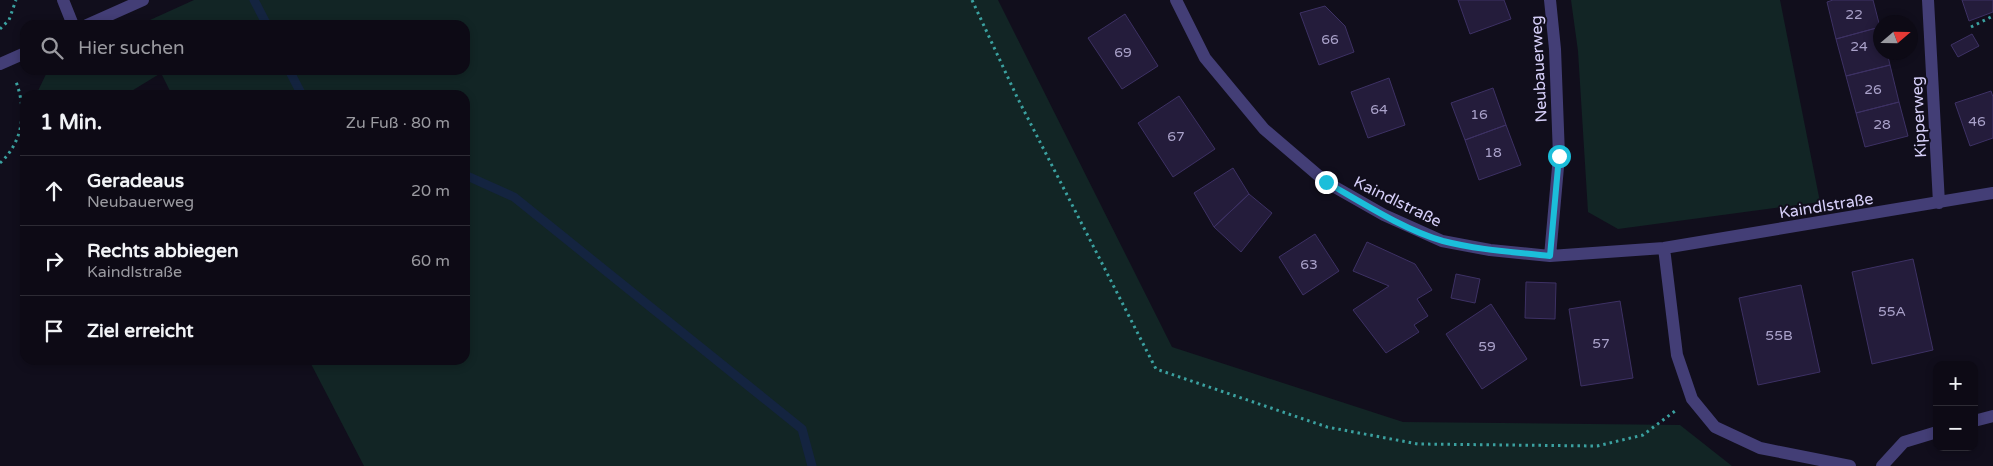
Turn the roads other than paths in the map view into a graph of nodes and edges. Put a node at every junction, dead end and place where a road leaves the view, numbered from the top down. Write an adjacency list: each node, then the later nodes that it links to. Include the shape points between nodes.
1 (63, 0): 6 (street)
2 (143, 0): 7 (street)
3 (1176, 0): 13 (street, Kaindlstraße, via 1205,58 1264,129 1326,182 1384,215 1442,241)
4 (1550, 0): 13 (street, Neubauerweg, via 1559,156)
5 (1928, 0): 11 (street, Kipperweg)
6 (71, 20)
7 (98, 20)
8 (20, 54): 9 (street)
9 (0, 64)
10 (1993, 193): 11 (street, Kaindlstraße)
11 (1939, 203): 12 (street, Kaindlstraße)
12 (1664, 248): 13 (street, Kaindlstraße); 17 (street, via 1677,355 1692,399 1715,427 1760,448)
13 (1550, 256)
14 (1993, 416): 15 (street)
15 (1978, 420)
16 (1933, 433): 18 (street, via 1904,442)
17 (1850, 466)
18 (1882, 466)

